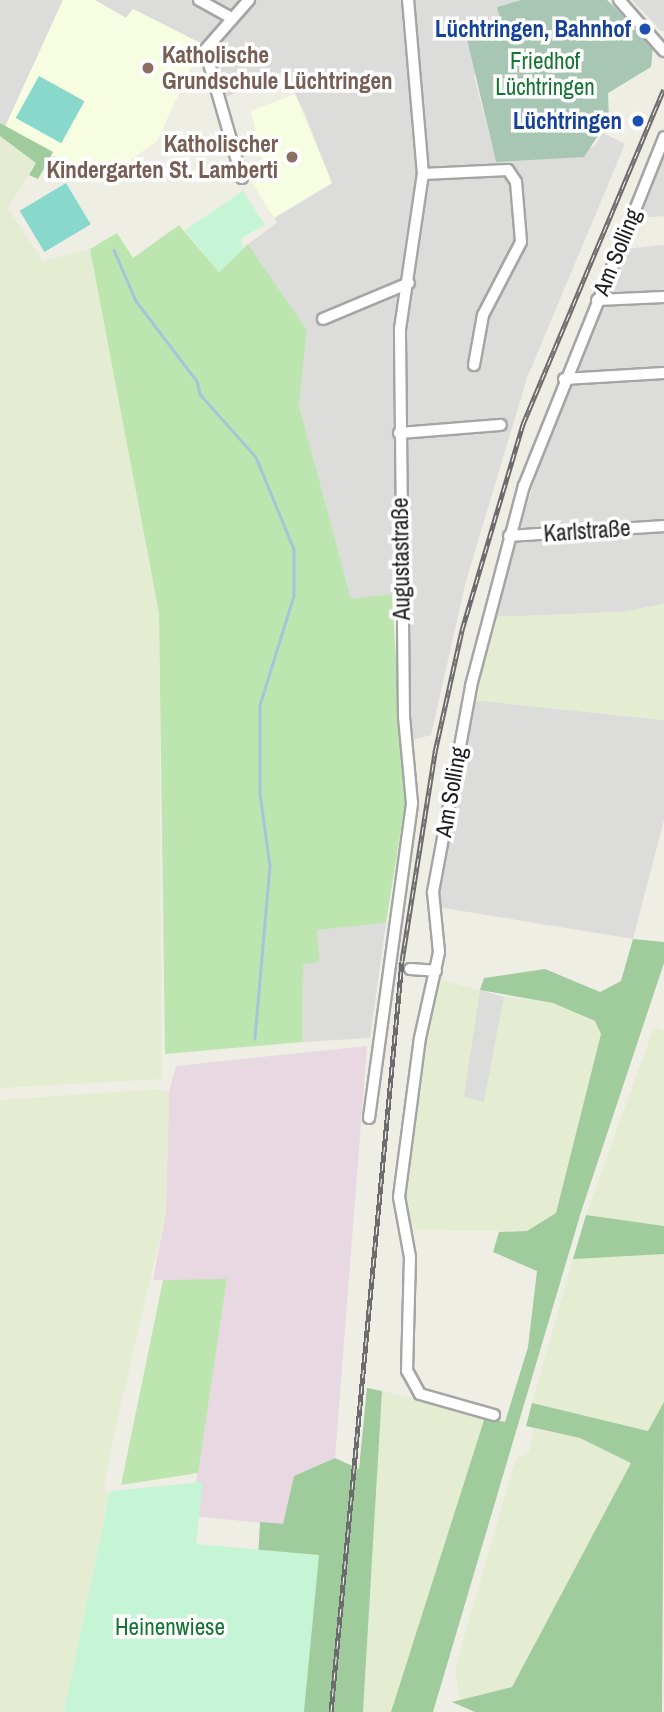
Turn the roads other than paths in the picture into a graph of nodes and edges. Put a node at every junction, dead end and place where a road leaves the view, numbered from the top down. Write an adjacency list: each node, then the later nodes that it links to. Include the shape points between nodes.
1 (199, 0): 5 (street)
2 (249, 0): 5 (street)
3 (408, 0): 8 (street, Augustastraße)
4 (619, 0): 6 (street)
5 (232, 18): 9 (street, via 205,50)
6 (664, 51)
7 (664, 137): 12 (street, Am Solling)
8 (423, 174): 10 (street, Augustastraße); 14 (street, via 508,170 516,182 521,242 483,315)
9 (242, 178)
10 (409, 283): 13 (street); 18 (street, Augustastraße, via 400,329)
11 (664, 297): 12 (street)
12 (597, 300): 16 (street, Am Solling)
13 (323, 319)
14 (474, 365)
15 (664, 373): 16 (street)
16 (564, 379): 20 (street, Am Solling)
17 (501, 425): 18 (street)
18 (399, 433): 21 (street, Augustastraße, via 404,717 412,803)
19 (664, 526): 20 (street, Karlstraße)
20 (509, 536): 22 (street, Am Solling, via 451,785 433,891)
21 (385, 965): 22 (street); 23 (street, Augustastraße)
22 (436, 971): 24 (street, Am Solling, via 419,1038 399,1197 410,1257 407,1371 420,1394)
23 (369, 1118)
24 (494, 1415)

